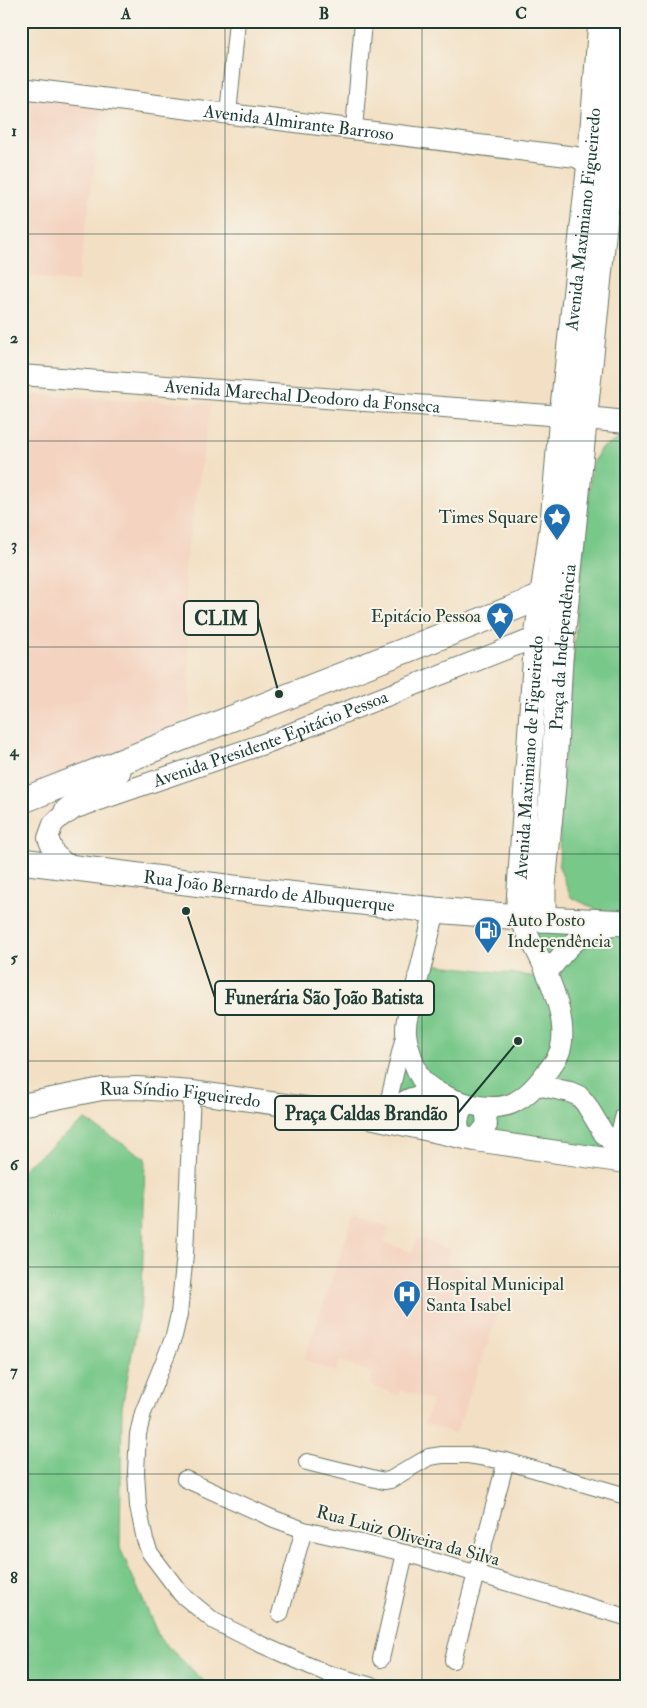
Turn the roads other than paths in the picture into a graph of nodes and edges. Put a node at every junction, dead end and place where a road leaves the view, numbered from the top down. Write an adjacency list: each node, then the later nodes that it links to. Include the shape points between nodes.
1 (237, 21): 6 (street)
2 (363, 21): 7 (street)
3 (602, 21): 8 (main road, Avenida Maximiano Figueiredo)
4 (622, 21): 8 (main road, Avenida Maximiano Figueiredo)
5 (21, 88): 6 (street, Avenida Almirante Barroso)
6 (228, 114): 7 (street, Avenida Almirante Barroso)
7 (354, 130): 8 (street, Avenida Almirante Barroso)
8 (604, 160): 10 (main road, Avenida Maximiano Figueiredo)
9 (21, 375): 10 (street, Avenida Marechal Deodoro da Fonseca)
10 (574, 417): 11 (main road); 12 (main road, Praça da Independência, via 553,522); 21 (main road, Praça da Independência)
11 (626, 422)
12 (544, 596): 13 (main road, Avenida Maximiano de Figueiredo); 14 (main road, Avenida Presidente Epitácio Pessoa)
13 (537, 637): 16 (street, Avenida Presidente Epitácio Pessoa, via 269,742); 20 (main road, Avenida Maximiano de Figueiredo)
14 (140, 754): 15 (main road, Avenida Presidente Epitácio Pessoa); 16 (main road)
15 (21, 801)
16 (67, 811): 18 (street, via 53,824 48,838 54,853)
17 (21, 861): 18 (main road, Rua João Bernardo de Albuquerque)
18 (68, 866): 19 (main road, Rua João Bernardo de Albuquerque)
19 (435, 910): 20 (main road, Rua João Bernardo de Albuquerque); 24 (street)
20 (518, 918): 21 (main road); 23 (street)
21 (543, 919): 22 (main road)
22 (622, 923): 23 (street, via 580,937)
23 (547, 973): 25 (street, via 562,1023 562,1041 558,1057)
24 (406, 1029): 27 (street, via 416,1069 424,1083); 30 (street)
25 (537, 1085): 27 (street, via 515,1102 502,1107); 32 (street, via 579,1096)
26 (192, 1092): 28 (main road, Rua Síndio Figueiredo, via 131,1082); 30 (main road, Rua Síndio Figueiredo); 44 (street, via 179,1314 138,1434 138,1506 146,1540 150,1553 181,1594 214,1621 326,1672)
27 (467, 1103): 30 (street, via 426,1096 409,1098); 31 (street, via 457,1121); 31 (street, via 487,1125)
28 (21, 1105)
29 (626, 1115): 32 (street)
30 (385, 1120): 31 (main road, Rua Síndio Figueiredo)
31 (468, 1138): 32 (main road, Rua Síndio Figueiredo)
32 (619, 1157)
33 (506, 1461): 34 (street, via 442,1454 429,1457 384,1482); 36 (street); 39 (street)
34 (307, 1462)
35 (185, 1479): 37 (street, Rua Luiz Oliveira da Silva)
36 (626, 1496)
37 (304, 1530): 38 (street, Rua Luiz Oliveira da Silva); 40 (street)
38 (405, 1554): 39 (street, Rua Luiz Oliveira da Silva); 42 (street)
39 (476, 1573): 41 (street, Rua Luiz Oliveira da Silva); 43 (street)
40 (280, 1614)
41 (626, 1617)
42 (382, 1659)
43 (453, 1660)
44 (375, 1687)

